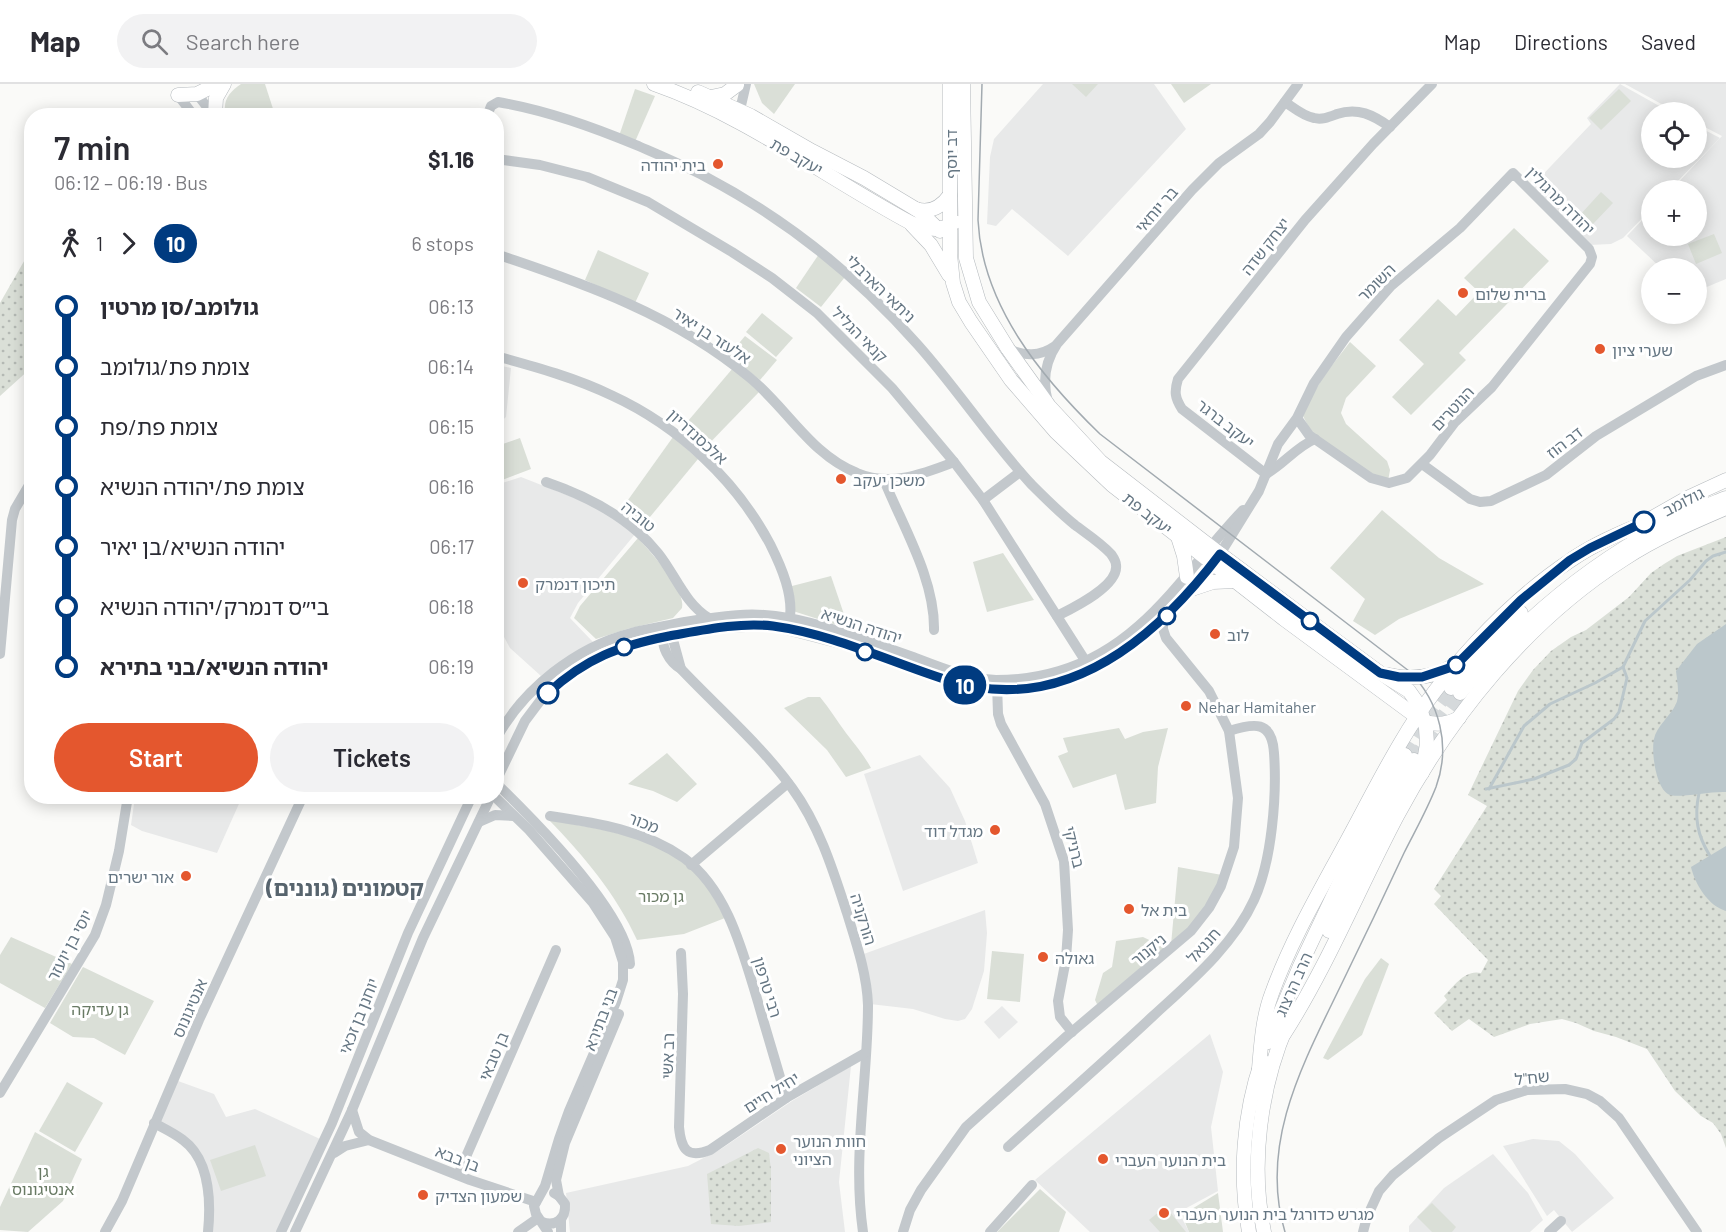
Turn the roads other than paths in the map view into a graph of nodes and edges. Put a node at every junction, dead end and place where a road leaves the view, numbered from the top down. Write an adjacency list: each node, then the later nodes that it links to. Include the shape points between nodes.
1 (218, 84): 11 (main road)
2 (224, 84): 16 (main road)
3 (654, 84): 18 (main road, יעקב פת)
4 (680, 84): 12 (main road, יעקב פת)
5 (740, 84): 12 (main road); 18 (street)
6 (950, 84): 22 (main road, דב יוסף)
7 (963, 84): 23 (main road, דב יוסף)
8 (1298, 84): 13 (street, בר יוחאי)
9 (1432, 84): 19 (street, יצחק שדה)
10 (177, 88): 11 (main road); 14 (street)
11 (193, 89): 15 (street)
12 (711, 97): 18 (main road, יעקב פת)
13 (1285, 102): 19 (street, via 1312,118 1363,112); 32 (street, בר יוחאי, via 1259,134 1208,174)
14 (189, 108)
15 (208, 108)
16 (215, 108)
17 (490, 108): 44 (street, ניתאי הארבלי, via 498,102 582,124 680,164 764,210 819,250 892,318 938,368)
18 (735, 112): 24 (main road, יעקב פת); 25 (main road, יעקב פת)
19 (1390, 127): 36 (street, יצחק שדה, via 1305,220 1178,379)
20 (504, 160): 42 (street, קנאי הגליל, via 554,168 609,185 674,216 732,252 834,328 910,407)
21 (1513, 173): 28 (street, יהודה מרגולין); 38 (street, השומר, via 1460,228 1374,304 1314,383)
22 (950, 195): 24 (main road, via 934,208); 26 (main road, דב יוסף)
23 (965, 203): 26 (main road, via 960,216); 30 (main road, יעקב פת)
24 (916, 209): 26 (main road, יעקב פת)
25 (906, 220): 26 (main road, יעקב פת, via 924,228); 31 (main road, via 932,247)
26 (945, 227): 27 (main road, יעקב פת)
27 (950, 242): 30 (main road, יעקב פת); 31 (main road, יעקב פת)
28 (1589, 249): 43 (street, הנוטרים, via 1590,264 1492,387 1455,422)
29 (504, 257): 46 (street, אלעזר בן יאיר, via 622,299 699,341 750,378 825,455 858,474)
30 (968, 269): 33 (main road, יעקב פת, via 979,302)
31 (953, 283): 55 (main road, יעקב פת, via 970,322 1038,412 1091,466)
32 (1057, 344): 33 (street, בר יוחאי, via 1036,355); 37 (street, בר יוחאי, via 1046,368 1045,390)
33 (1008, 349): 37 (main road, יעקב פת)
34 (504, 358): 63 (street, אלכסנדריון, via 613,395 655,418 693,448 720,475 760,527 776,556 789,599)
35 (1726, 365): 43 (street, דב הוז, via 1696,376 1596,436 1546,475 1491,501 1470,499)
36 (1174, 391): 45 (street, יעקב ברגר, via 1187,413)
37 (1050, 406): 56 (main road, יעקב פת, via 1101,462)
38 (1297, 418): 39 (street, השומר); 40 (street, הנוטרים)
39 (1286, 432): 41 (street, via 1299,434); 45 (street, השומר)
40 (1315, 439): 41 (street); 43 (street, הנוטרים, via 1363,474 1381,482 1407,478)
41 (1301, 447): 45 (street)
42 (954, 462): 46 (street, אלעזר בן יאיר, via 919,475); 52 (street, קנאי הגליל)
43 (1422, 464)
44 (1020, 472): 52 (street); 60 (street, ניתאי הארבלי, via 1106,549 1116,564 1116,573 1103,587)
45 (1266, 474): 50 (street, השומר)
46 (884, 480): 66 (street, via 930,592)
47 (1726, 480): 54 (main road, גולומב)
48 (546, 482): 59 (street, טוביה, via 604,508 639,533 670,569)
49 (24, 494): 70 (street, via 12,520)
50 (1255, 496): 56 (street, יהודה הנשיא)
51 (1726, 498): 54 (main road, גולומב, via 1662,526 1597,566 1519,630 1456,691 1495,637 1540,595)
52 (983, 500): 60 (street, קנאי הגליל)
53 (1726, 508): 77 (main road, via 1661,538 1601,574 1516,649)
54 (1635, 527): 71 (main road, via 1590,548 1556,570)
55 (1178, 537): 56 (main road, יעקב פת); 58 (main road)
56 (1211, 555): 57 (main road, יעקב פת); 58 (street, יהודה הנשיא); 73 (main road, יעקב פת)
57 (1235, 581): 58 (main road); 75 (main road, יעקב פת)
58 (1189, 583): 62 (street, יהודה הנשיא); 72 (street, יהודה הנשיא)
59 (689, 601): 61 (street, טוביה); 64 (street)
60 (1057, 616): 72 (street, קנאי הגליל)
61 (709, 618): 63 (street, יהודה הנשיא, via 754,614); 64 (street, יהודה הנשיא)
62 (1163, 619): 68 (street, יהודה הנשיא); 69 (street, ניקנור, via 1162,629)
63 (789, 623): 67 (street, יהודה הנשיא, via 722,627); 74 (street, יהודה הנשיא, via 948,681)
64 (677, 624): 65 (street, יהודה הנשיא)
65 (665, 626): 67 (street, הורקניה); 78 (street, יהודה הנשיא, via 611,640 562,666 529,694)
66 (934, 630)
67 (667, 637): 81 (street, יהודה הנשיא, via 615,650 558,684 525,721); 83 (street, הורקניה, via 681,669)
68 (1143, 637): 69 (street, via 1156,636); 72 (street, יהודה הנשיא, via 1113,659)
69 (1168, 642): 79 (street, ניקנור, via 1199,678)
70 (0, 654)
71 (1459, 662): 73 (main road, via 1422,677); 76 (main road)
72 (1088, 666): 74 (street, יהודה הנשיא)
73 (1380, 673): 76 (main road, יעקב פת, via 1408,689)
74 (996, 685): 97 (street, ברניקי, via 1001,724 1045,804 1064,861 1068,930 1058,1001 1060,1017)
75 (1381, 690): 76 (main road, יעקב פת); 80 (main road, via 1399,714)
76 (1421, 716): 77 (main road, via 1440,724); 80 (main road); 82 (main road, via 1427,744)
77 (1459, 718): 82 (main road)
78 (504, 725)
79 (1229, 731): 97 (street, ניקנור, via 1238,807 1234,847 1221,886 1191,931); 105 (street, חננאל, via 1263,727 1273,744 1270,838 1254,900 1231,936 1196,975)
80 (1407, 752): 98 (main road, הרב הרצוג); 125 (main road, via 1314,902 1271,994 1245,1148)
81 (504, 765)
82 (1422, 773): 98 (main road)
83 (788, 783): 93 (street); 99 (street, הורקניה, via 812,820 854,935 867,997)
84 (504, 790): 110 (street, בני בתירא, via 597,896 620,928 630,957 630,981 623,1004 560,1160 556,1180)
85 (127, 804): 100 (street, יוסי בן יועזר, via 119,851 95,935)
86 (299, 804): 103 (street, אנטיגונוס)
87 (468, 804): 118 (street, יוחנן בן זכאי, via 408,933 332,1123)
88 (488, 804): 92 (street, יוחנן בן זכאי)
89 (501, 804): 90 (street, בני בתירא)
90 (514, 816): 92 (street, via 495,815); 111 (street, בני בתירא, via 553,855 600,912 618,943 624,967 616,1002 569,1111)
91 (550, 816): 93 (street, מכור, via 632,832 672,850)
92 (478, 822): 102 (street, יוחנן בן זכאי, via 423,938)
93 (691, 865): 94 (street, מכור)
94 (712, 888): 101 (street, רבי טרפון, via 745,960)
95 (556, 950): 108 (street, בן טבאי)
96 (681, 952): 106 (street, רב אשי, via 679,1127 682,1146)
97 (1072, 1032): 115 (street, ניקנור, via 966,1127 921,1190)
98 (1284, 1034): 126 (main road, הרב הרצוג, via 1268,1086 1260,1142 1259,1196)
99 (865, 1053): 101 (street, יחיל חיים); 123 (street, הורקניה, via 858,1188)
100 (0, 1093)
101 (786, 1098): 106 (street, יחיל חיים, via 710,1149)
102 (352, 1110): 104 (street, via 359,1132); 107 (street, יוחנן בן זכאי)
103 (154, 1123): 116 (street, אנטיגונוס); 117 (street, via 182,1139 199,1161 210,1207)
104 (369, 1140): 107 (street, via 345,1146); 108 (street, בן בבא)
105 (1008, 1147)
106 (694, 1154)
107 (332, 1155): 119 (street, יוחנן בן זכאי)
108 (458, 1175): 111 (street, בן בבא)
109 (1032, 1185): 124 (street)
110 (559, 1196): 111 (street, via 549,1193); 112 (street, via 566,1208)
111 (538, 1199): 113 (street, via 534,1210)
112 (561, 1219): 113 (street, via 552,1224); 122 (street)
113 (540, 1220): 120 (street); 121 (street)
114 (1561, 1221): 128 (street)
115 (905, 1228)
116 (105, 1232)
117 (208, 1232)
118 (281, 1232)
119 (295, 1232)
120 (518, 1232)
121 (548, 1232)
122 (561, 1232)
123 (862, 1232)
124 (990, 1232)
125 (1249, 1232)
126 (1264, 1232)
127 (1363, 1232): 129 (street, שח"ל, via 1379,1191 1439,1137 1496,1100 1527,1090 1565,1089 1587,1094 1619,1118)
128 (1549, 1232)
129 (1697, 1232)

